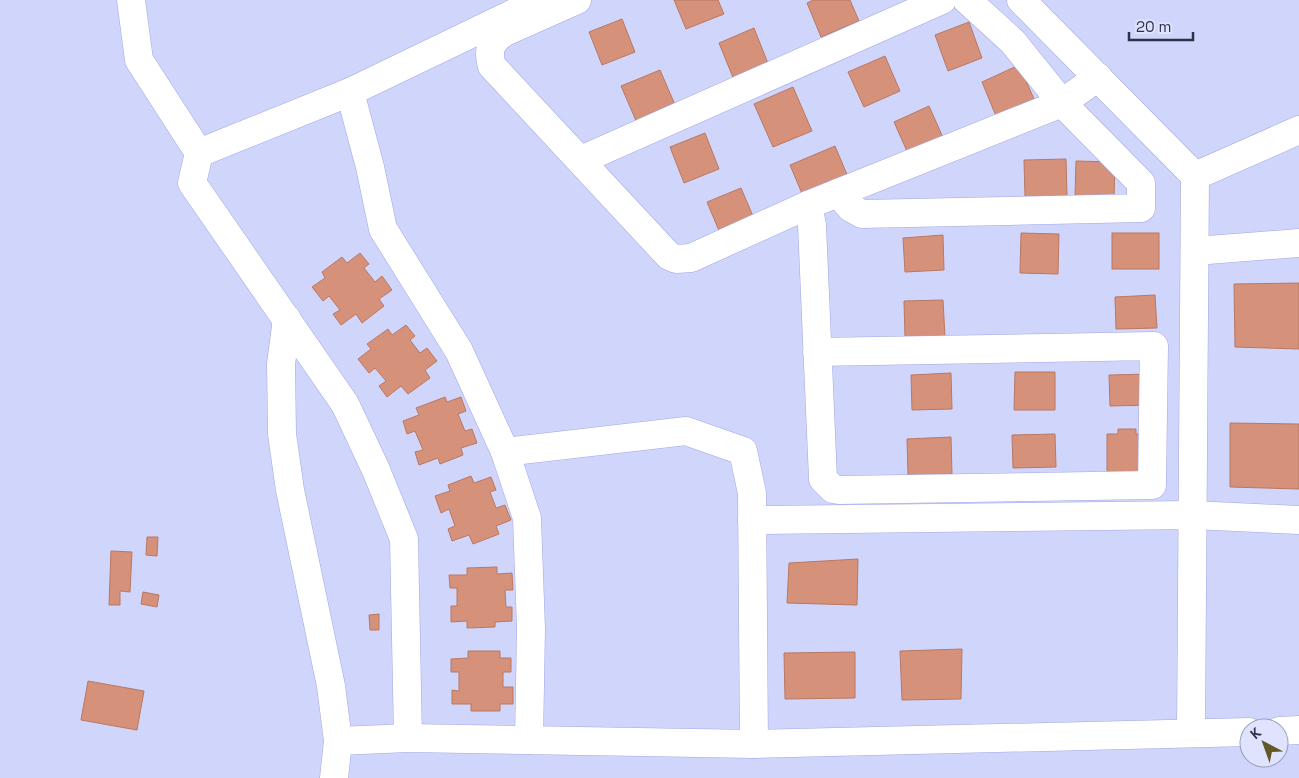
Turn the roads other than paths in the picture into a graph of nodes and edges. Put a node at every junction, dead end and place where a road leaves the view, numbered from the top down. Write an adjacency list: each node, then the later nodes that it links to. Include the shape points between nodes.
1 (131, 0): 11 (street, via 139,60)
2 (541, 0): 8 (street)
3 (577, 0): 12 (street, via 495,38 489,56 492,66)
4 (942, 0): 12 (street)
5 (967, 0): 9 (street, via 1013,42)
6 (1020, 0): 7 (street)
7 (1098, 77): 9 (street); 13 (street)
8 (350, 92): 11 (street); 20 (street, via 383,229 459,351)
9 (1062, 104): 14 (street); 14 (street, via 1141,183 1141,208 862,214 851,208)
10 (1299, 130): 13 (street)
11 (199, 153): 18 (street, via 192,183)
12 (581, 160): 15 (street, via 669,256 676,259 691,258)
13 (1195, 176): 17 (street)
14 (838, 193): 15 (street)
15 (808, 205): 19 (street, via 812,225)
16 (1299, 243): 17 (street)
17 (1195, 251): 21 (street)
18 (286, 319): 26 (street, via 345,404 404,539); 28 (street, via 281,364 282,434 290,490 331,686)
19 (817, 352): 19 (street, via 822,479 833,489 1152,484 1154,346)
20 (505, 452): 22 (street, via 686,431 743,451 752,494); 27 (street, via 527,518 531,629)
21 (1192, 515): 22 (street); 23 (street); 25 (street)
22 (752, 520): 29 (street)
23 (1299, 520)
24 (1239, 732): 25 (street)
25 (1191, 733): 29 (street)
26 (408, 738): 27 (street); 28 (street)
27 (529, 740): 29 (street)
28 (338, 741): 30 (street)
29 (754, 744)
30 (334, 778)

